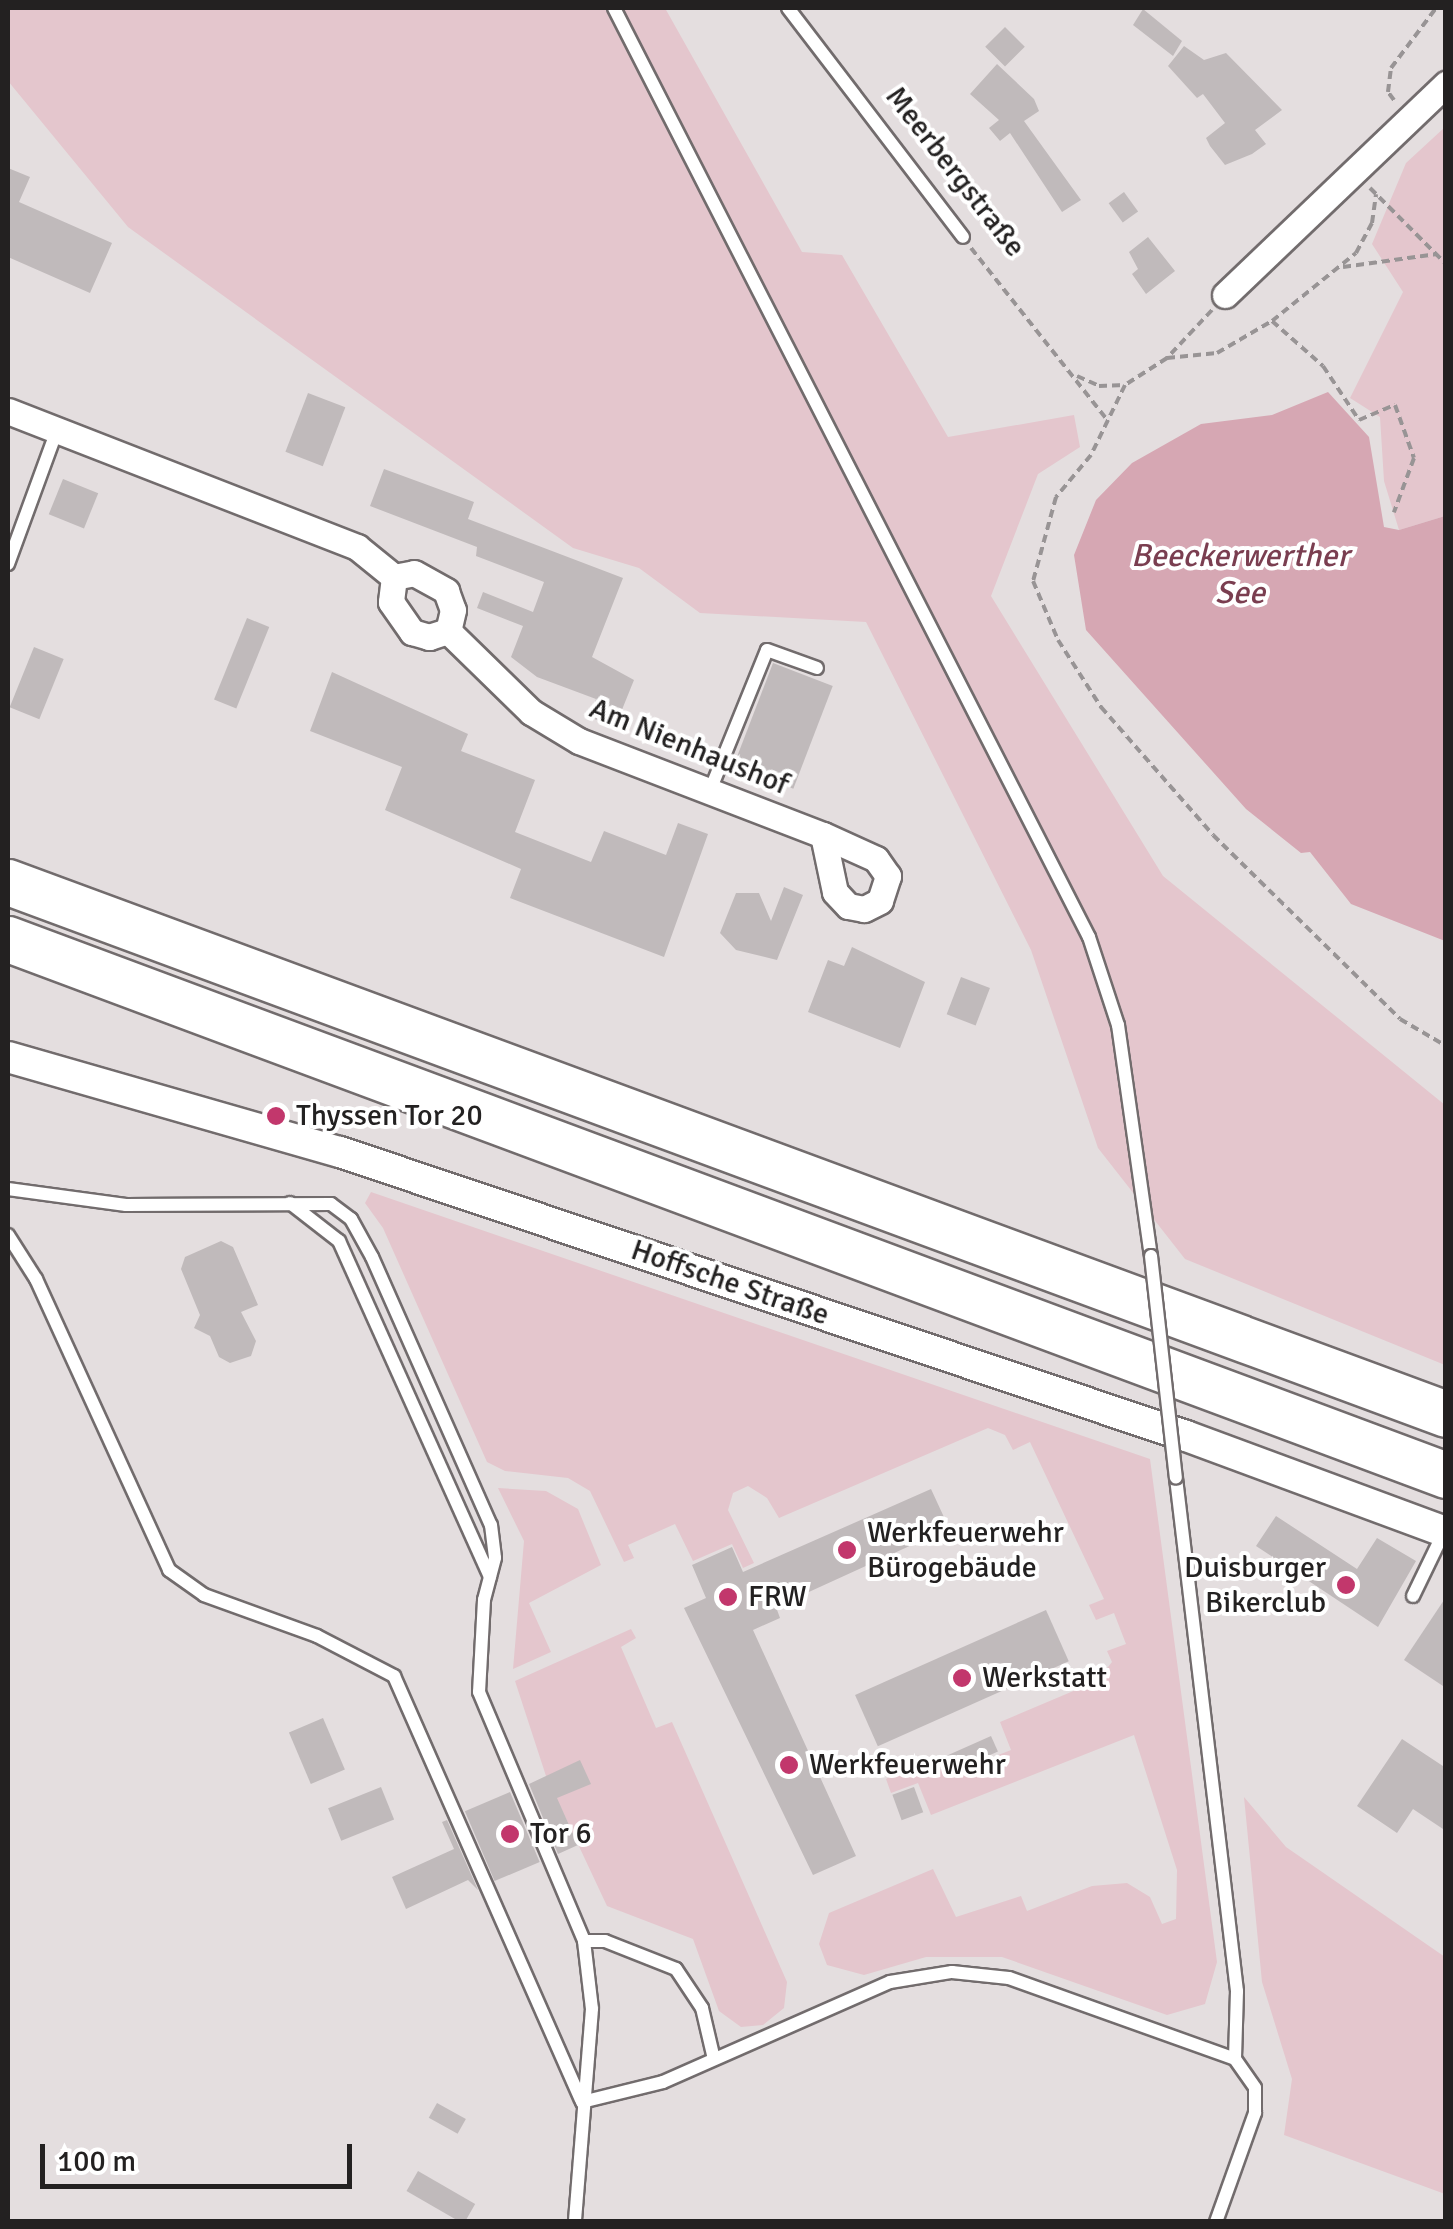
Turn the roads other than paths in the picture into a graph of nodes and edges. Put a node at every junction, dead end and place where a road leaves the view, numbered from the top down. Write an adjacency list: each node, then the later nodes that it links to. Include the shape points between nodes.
1 (614, 8): 31 (lane, bridge, via 1089,938 1118,1025 1237,1991)
2 (788, 8): 4 (lane, Meerbergstraße)
3 (1446, 84): 5 (street)
4 (962, 237)
5 (1225, 295)
6 (8, 411): 7 (street)
7 (58, 430): 8 (lane); 9 (street, via 357,547)
8 (8, 564)
9 (394, 577): 10 (street, via 414,573 446,591 452,610); 10 (street, via 390,602 400,620 429,637)
10 (448, 630): 12 (street, Am Nienhaushof, via 531,712 579,741)
11 (817, 668): 12 (lane, via 767,650)
12 (709, 792): 13 (street, Am Nienhaushof)
13 (823, 834)
14 (8, 851): 16 (highway, via 61,873)
15 (8, 882): 16 (highway)
16 (139, 930): 24 (highway)
17 (8, 939): 19 (highway)
18 (8, 951): 19 (highway)
19 (62, 959): 25 (highway)
20 (8, 1057): 26 (street, Hoffsche Straße, via 340,1152 1186,1436)
21 (8, 1189): 22 (lane, via 99,1203)
22 (290, 1203): 27 (lane, via 339,1241); 27 (lane, via 339,1208 372,1258 476,1480 496,1542)
23 (8, 1234): 32 (lane, via 36,1279 168,1570 204,1595 317,1636 394,1676)
24 (1446, 1414)
25 (1446, 1475)
26 (1445, 1532): 28 (lane)
27 (490, 1576): 29 (lane, via 479,1692)
28 (1413, 1596)
29 (584, 1942): 30 (lane, via 605,1941 676,1969 702,2008); 32 (lane, via 592,2008)
30 (714, 2059): 31 (lane, via 890,1982 952,1972 1044,1988); 32 (lane, via 663,2082)
31 (1235, 2059): 34 (lane, via 1254,2088 1255,2113)
32 (582, 2102): 33 (lane)
33 (575, 2222)
34 (1216, 2222)

